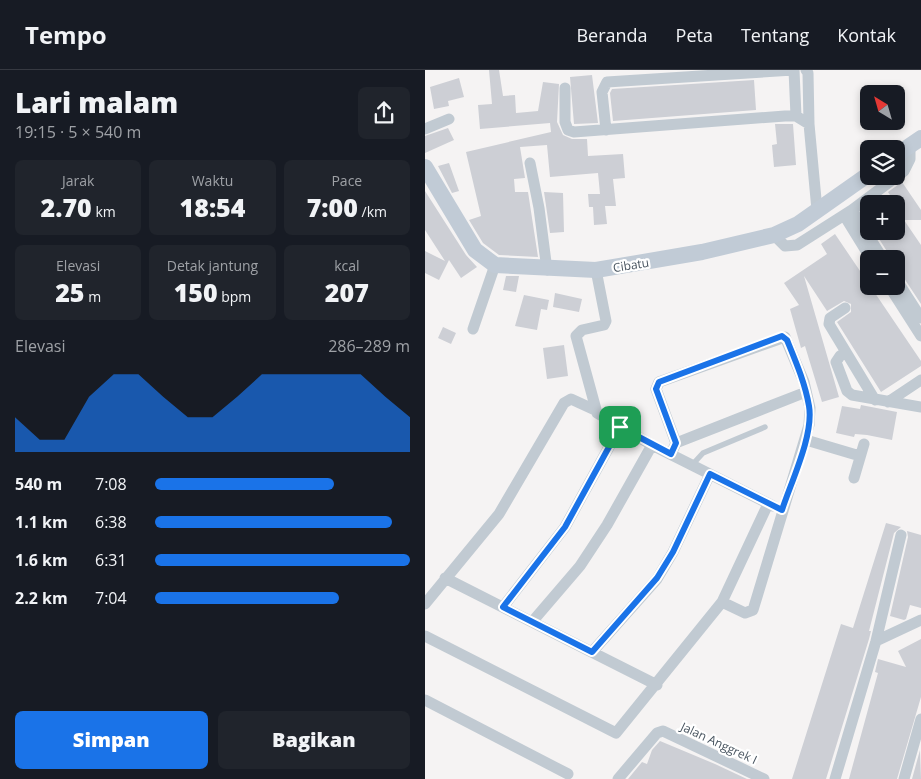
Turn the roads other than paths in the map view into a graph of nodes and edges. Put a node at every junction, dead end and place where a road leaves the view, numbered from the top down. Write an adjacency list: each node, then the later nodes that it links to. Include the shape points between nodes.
1 (793, 70): 4 (street); 8 (street, via 607,82 602,92)
2 (806, 70): 6 (street)
3 (565, 88): 8 (street, via 568,130)
4 (796, 116): 6 (street); 8 (street)
5 (449, 119): 7 (street)
6 (809, 124): 14 (street)
7 (425, 129)
8 (606, 130)
9 (916, 141): 10 (street); 15 (street, via 904,171)
10 (905, 149)
11 (529, 162): 20 (street)
12 (425, 166): 19 (street, via 475,250)
13 (860, 180): 14 (street, Cibatu)
14 (817, 210): 16 (street, Cibatu)
15 (848, 213): 16 (street, via 797,245 785,246); 17 (street); 18 (street)
16 (773, 235): 21 (street, Cibatu, via 702,252)
17 (866, 250)
18 (876, 250)
19 (495, 265): 20 (street, Cibatu); 26 (street)
20 (547, 270): 21 (street, Cibatu)
21 (596, 270): 34 (street, via 606,320 603,325 582,330 576,336)
22 (905, 293): 25 (street)
23 (895, 295): 27 (street)
24 (845, 308): 28 (street, via 829,321)
25 (921, 318)
26 (473, 328)
27 (921, 336)
28 (845, 353): 31 (street); 31 (street, via 836,362 847,391 857,398)
29 (921, 380): 32 (street)
30 (806, 392): 37 (street, via 810,408); 40 (street); 40 (street, via 787,340 782,336 659,382 656,389)
31 (875, 400): 32 (street)
32 (889, 402): 33 (street)
33 (921, 407)
34 (595, 410): 35 (street); 48 (street, via 571,399 564,403 499,514)
35 (620, 427): 39 (street); 51 (street, via 565,527)
36 (765, 427): 42 (lane, via 703,453)
37 (805, 440): 41 (street); 46 (street)
38 (864, 444): 41 (street)
39 (652, 445): 40 (street); 53 (street, via 607,526 580,566)
40 (673, 448): 42 (street)
41 (860, 456): 44 (street)
42 (693, 465): 43 (street)
43 (710, 474): 45 (street); 56 (street, via 657,578)
44 (854, 478)
45 (768, 504): 46 (street); 49 (street)
46 (782, 510): 49 (street, via 753,610 745,613)
47 (901, 535): 55 (street)
48 (445, 578): 50 (street); 51 (street)
49 (722, 602): 57 (street)
50 (425, 604)
51 (503, 607): 53 (street)
52 (921, 620): 55 (street)
53 (533, 622): 56 (street)
54 (425, 636): 57 (street, via 616,733)
55 (876, 641): 64 (street)
56 (592, 652): 57 (street)
57 (657, 685)
58 (425, 700): 61 (street)
59 (921, 719): 60 (street)
60 (918, 738): 65 (street)
61 (568, 774)
62 (618, 779): 63 (street, Jalan Anggrek I, via 657,733 663,731)
63 (764, 779)
64 (835, 779)
65 (904, 779)

